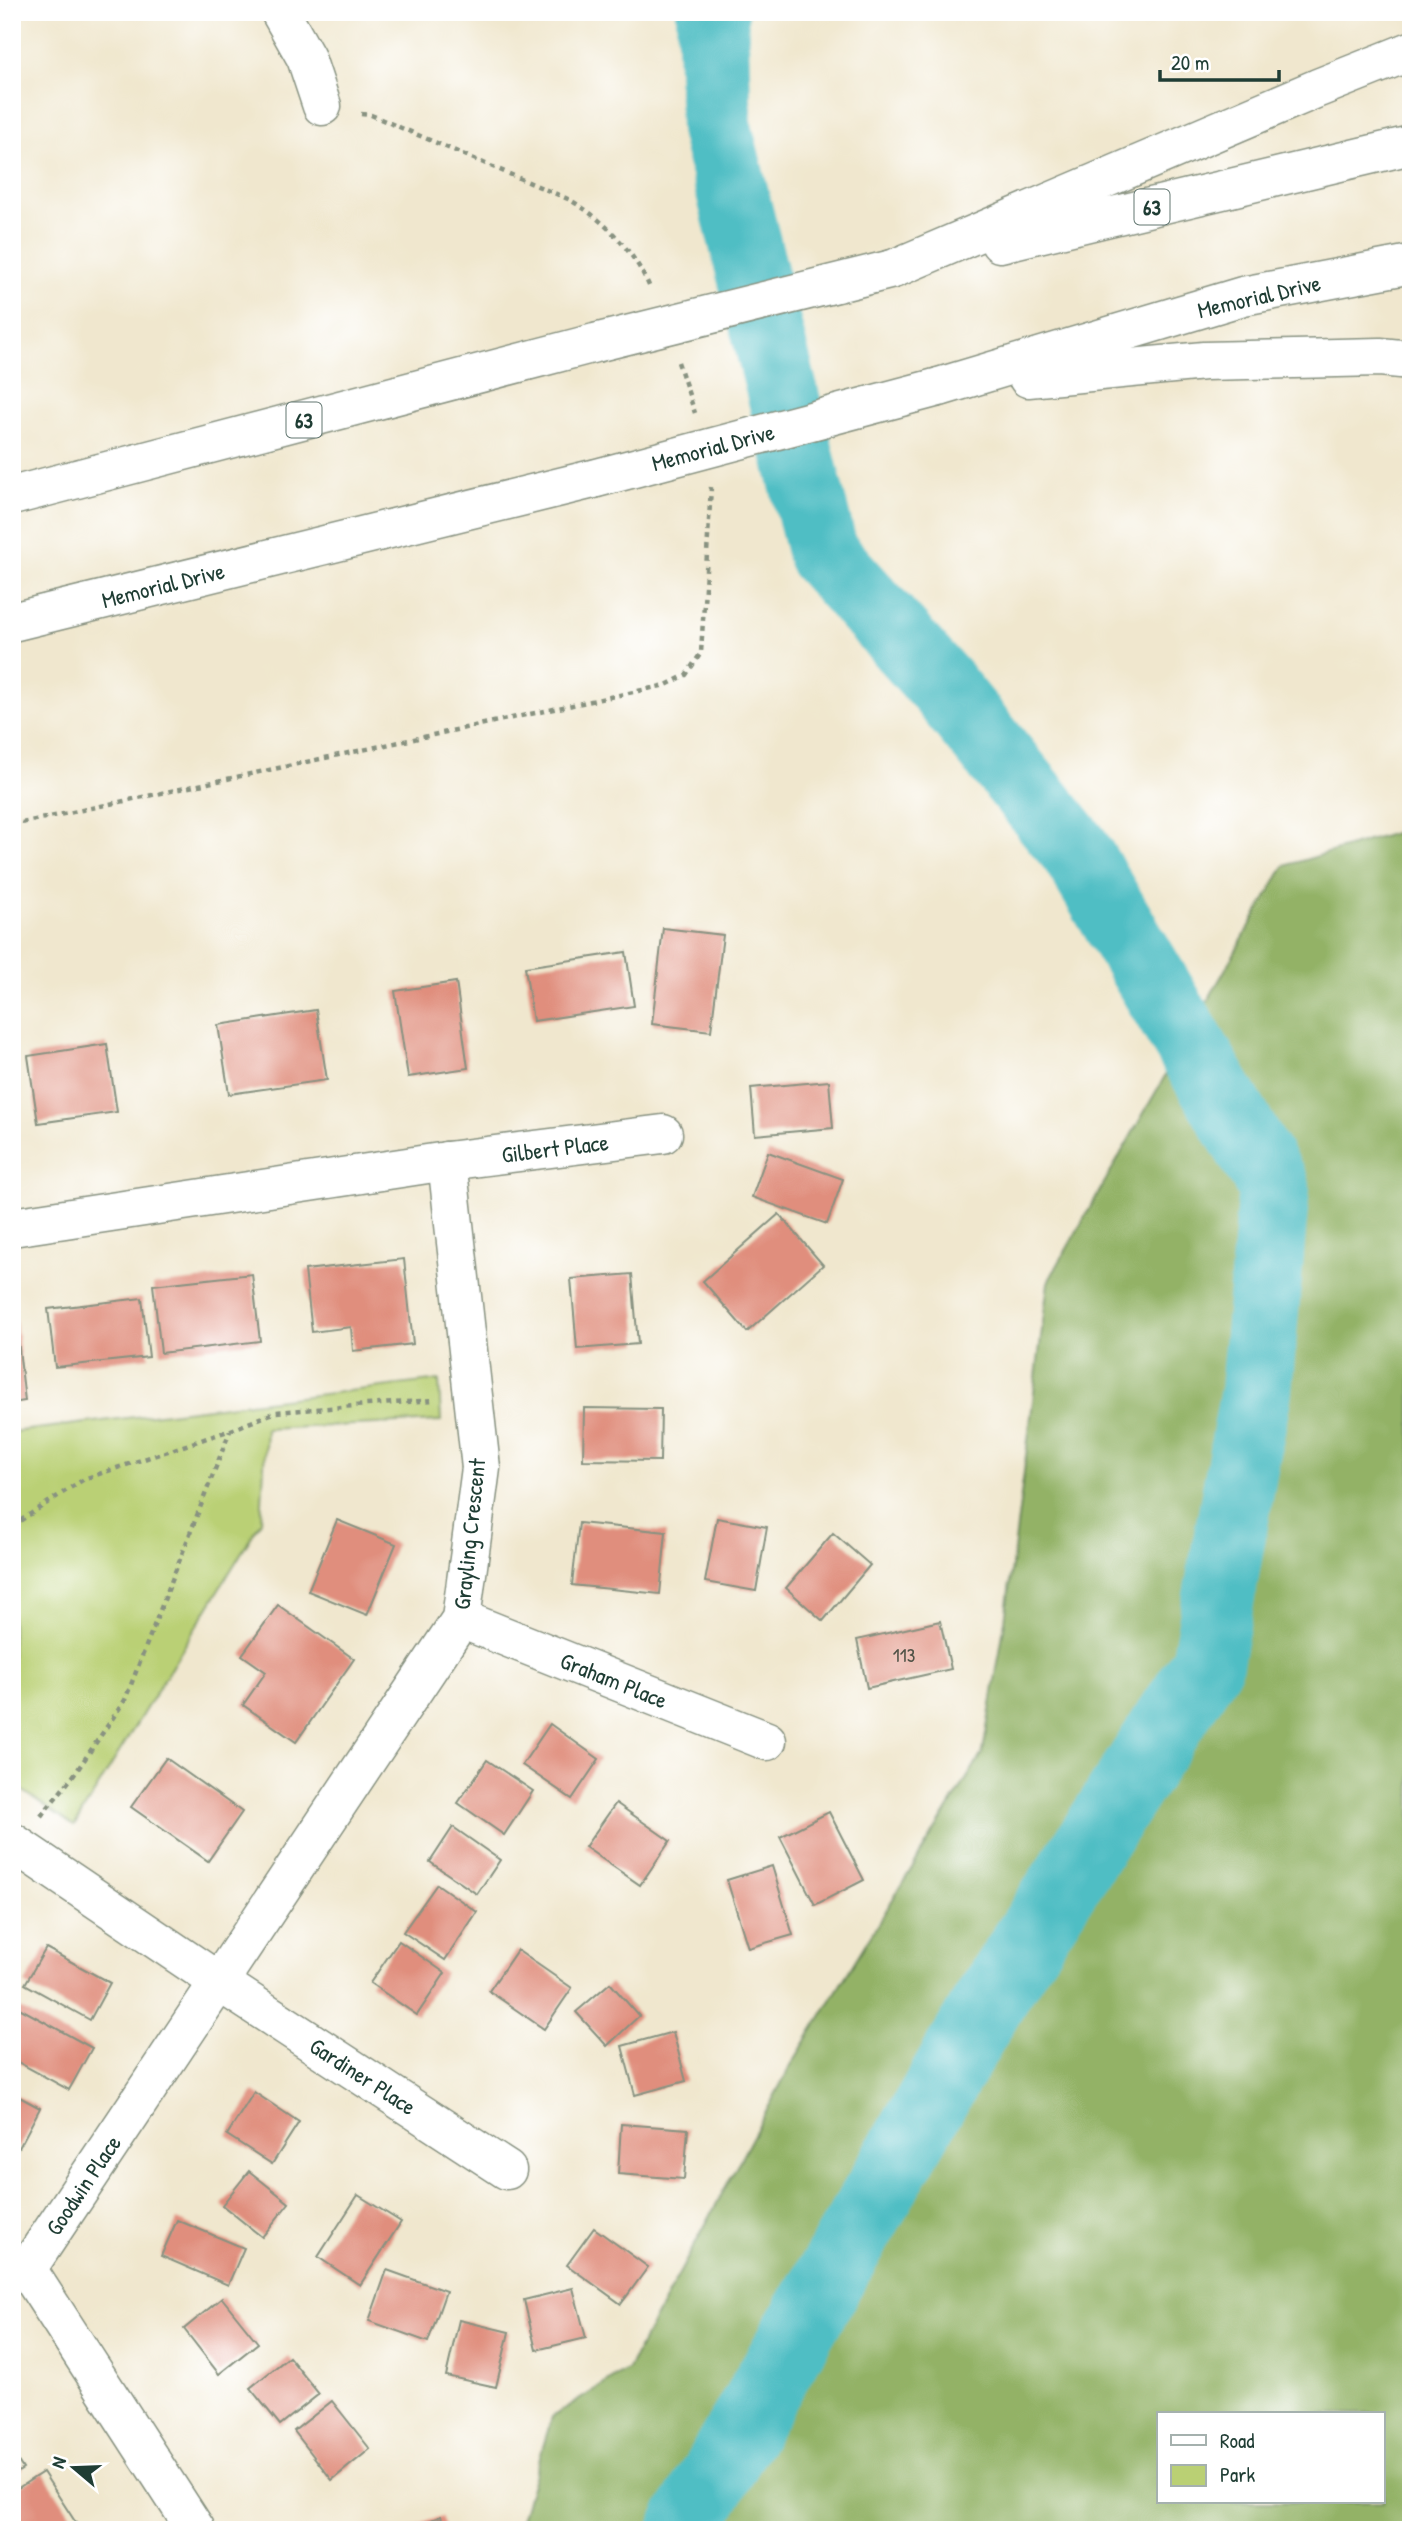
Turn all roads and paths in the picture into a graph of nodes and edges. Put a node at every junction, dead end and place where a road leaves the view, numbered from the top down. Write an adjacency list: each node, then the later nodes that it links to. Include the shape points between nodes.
1 (280, 12): 3 (main road, via 306,58)
2 (1411, 51): 6 (main road)
3 (323, 107)
4 (1411, 145): 6 (main road, 63)
5 (1411, 264): 8 (main road, Memorial Drive, via 1243,296)
6 (892, 269): 9 (main road, 63, bridge)
7 (1411, 360): 8 (main road, via 1204,361)
8 (939, 387): 10 (main road, Memorial Drive, bridge, via 593,479)
9 (12, 496)
10 (12, 622)
11 (663, 1134): 12 (main road, Gilbert Place)
12 (447, 1161): 13 (main road); 14 (main road, Grayling Crescent)
13 (12, 1227)
14 (472, 1397): 15 (path, via 276,1412); 17 (main road, Grayling Crescent, via 481,1468)
15 (231, 1430): 16 (path, via 84,1479); 19 (path, via 125,1700 74,1775)
16 (12, 1526)
17 (461, 1619): 18 (main road, Graham Place); 20 (main road, Grayling Crescent)
18 (767, 1741)
19 (15, 1844): 20 (main road)
20 (219, 1982): 21 (main road, Gardiner Place); 22 (main road, Goodwin Place, via 27,2269)
21 (507, 2170)
22 (197, 2530)

